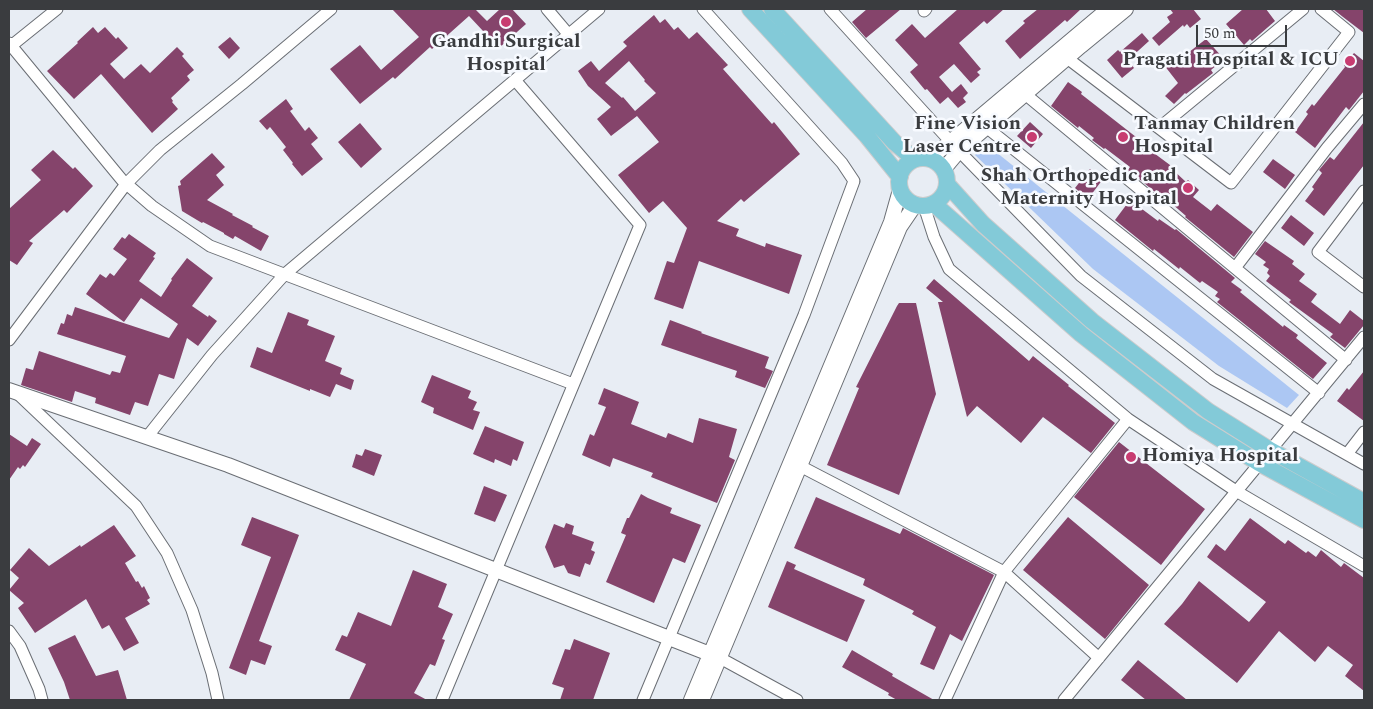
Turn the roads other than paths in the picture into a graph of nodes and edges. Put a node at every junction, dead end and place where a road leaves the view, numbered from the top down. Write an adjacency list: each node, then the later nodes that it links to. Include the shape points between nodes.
1 (57, 9): 14 (street)
2 (331, 9): 26 (street, via 160,150)
3 (547, 9): 13 (street)
4 (599, 9): 13 (street)
5 (703, 9): 54 (street, via 842,163 854,181 804,315)
6 (750, 9): 25 (main road, via 867,136)
7 (772, 9): 23 (main road, via 895,143)
8 (830, 9): 21 (street)
9 (1108, 9): 21 (street)
10 (1126, 9): 15 (street)
11 (1303, 9): 20 (street)
12 (1321, 9): 20 (street, via 1349,32 1231,183)
13 (568, 35): 16 (street)
14 (10, 45): 26 (street)
15 (1067, 58): 17 (street); 20 (street)
16 (515, 80): 30 (street); 35 (street, via 640,225)
17 (1025, 94): 19 (street); 29 (street)
18 (1364, 104): 29 (street)
19 (986, 127): 21 (street); 37 (street)
20 (1159, 128)
21 (954, 147): 22 (street); 24 (street); 39 (street, via 1081,276 1213,379)
22 (931, 158): 23 (main road); 24 (main road, via 940,164)
23 (914, 159): 25 (main road, via 900,172)
24 (946, 177): 28 (main road, via 946,191 941,199); 42 (main road, via 983,224 1092,321 1208,411)
25 (900, 183): 28 (main road, via 906,199); 55 (street, via 891,222)
26 (126, 184): 30 (street, via 210,246); 33 (street)
27 (1364, 191): 31 (street, via 1318,252)
28 (924, 205): 38 (street, via 949,268); 44 (main road, via 1193,422); 46 (street, via 900,227)
29 (1236, 268): 34 (street)
30 (285, 274): 35 (street); 41 (street, via 212,355)
31 (1364, 287)
32 (1364, 337): 34 (street)
33 (9, 340)
34 (1346, 360): 37 (street)
35 (573, 384): 51 (street)
36 (13, 391): 41 (street); 58 (street, via 136,506 167,553 192,610)
37 (1319, 393): 39 (street)
38 (1128, 419): 47 (street); 52 (street)
39 (1292, 424): 42 (street); 43 (street)
40 (1364, 432): 43 (street)
41 (147, 437): 51 (street, via 228,465)
42 (1270, 450): 44 (street); 48 (main road)
43 (1348, 454): 45 (street)
44 (1259, 463): 47 (street); 49 (main road)
45 (1364, 464)
46 (800, 466): 52 (street); 55 (street)
47 (1236, 491): 50 (street); 56 (street)
48 (1364, 502)
49 (1364, 520)
50 (1364, 566)
51 (497, 570): 54 (street); 59 (street)
52 (1004, 572): 56 (street); 64 (street)
53 (9, 632): 57 (street, via 20,646)
54 (669, 638): 55 (street); 60 (street)
55 (715, 656): 61 (street); 62 (street); 63 (street)
56 (1098, 658): 65 (street)
57 (42, 700)
58 (218, 700)
59 (442, 700)
60 (643, 700)
61 (691, 700)
62 (702, 700)
63 (797, 700)
64 (945, 700)
65 (1064, 700)

